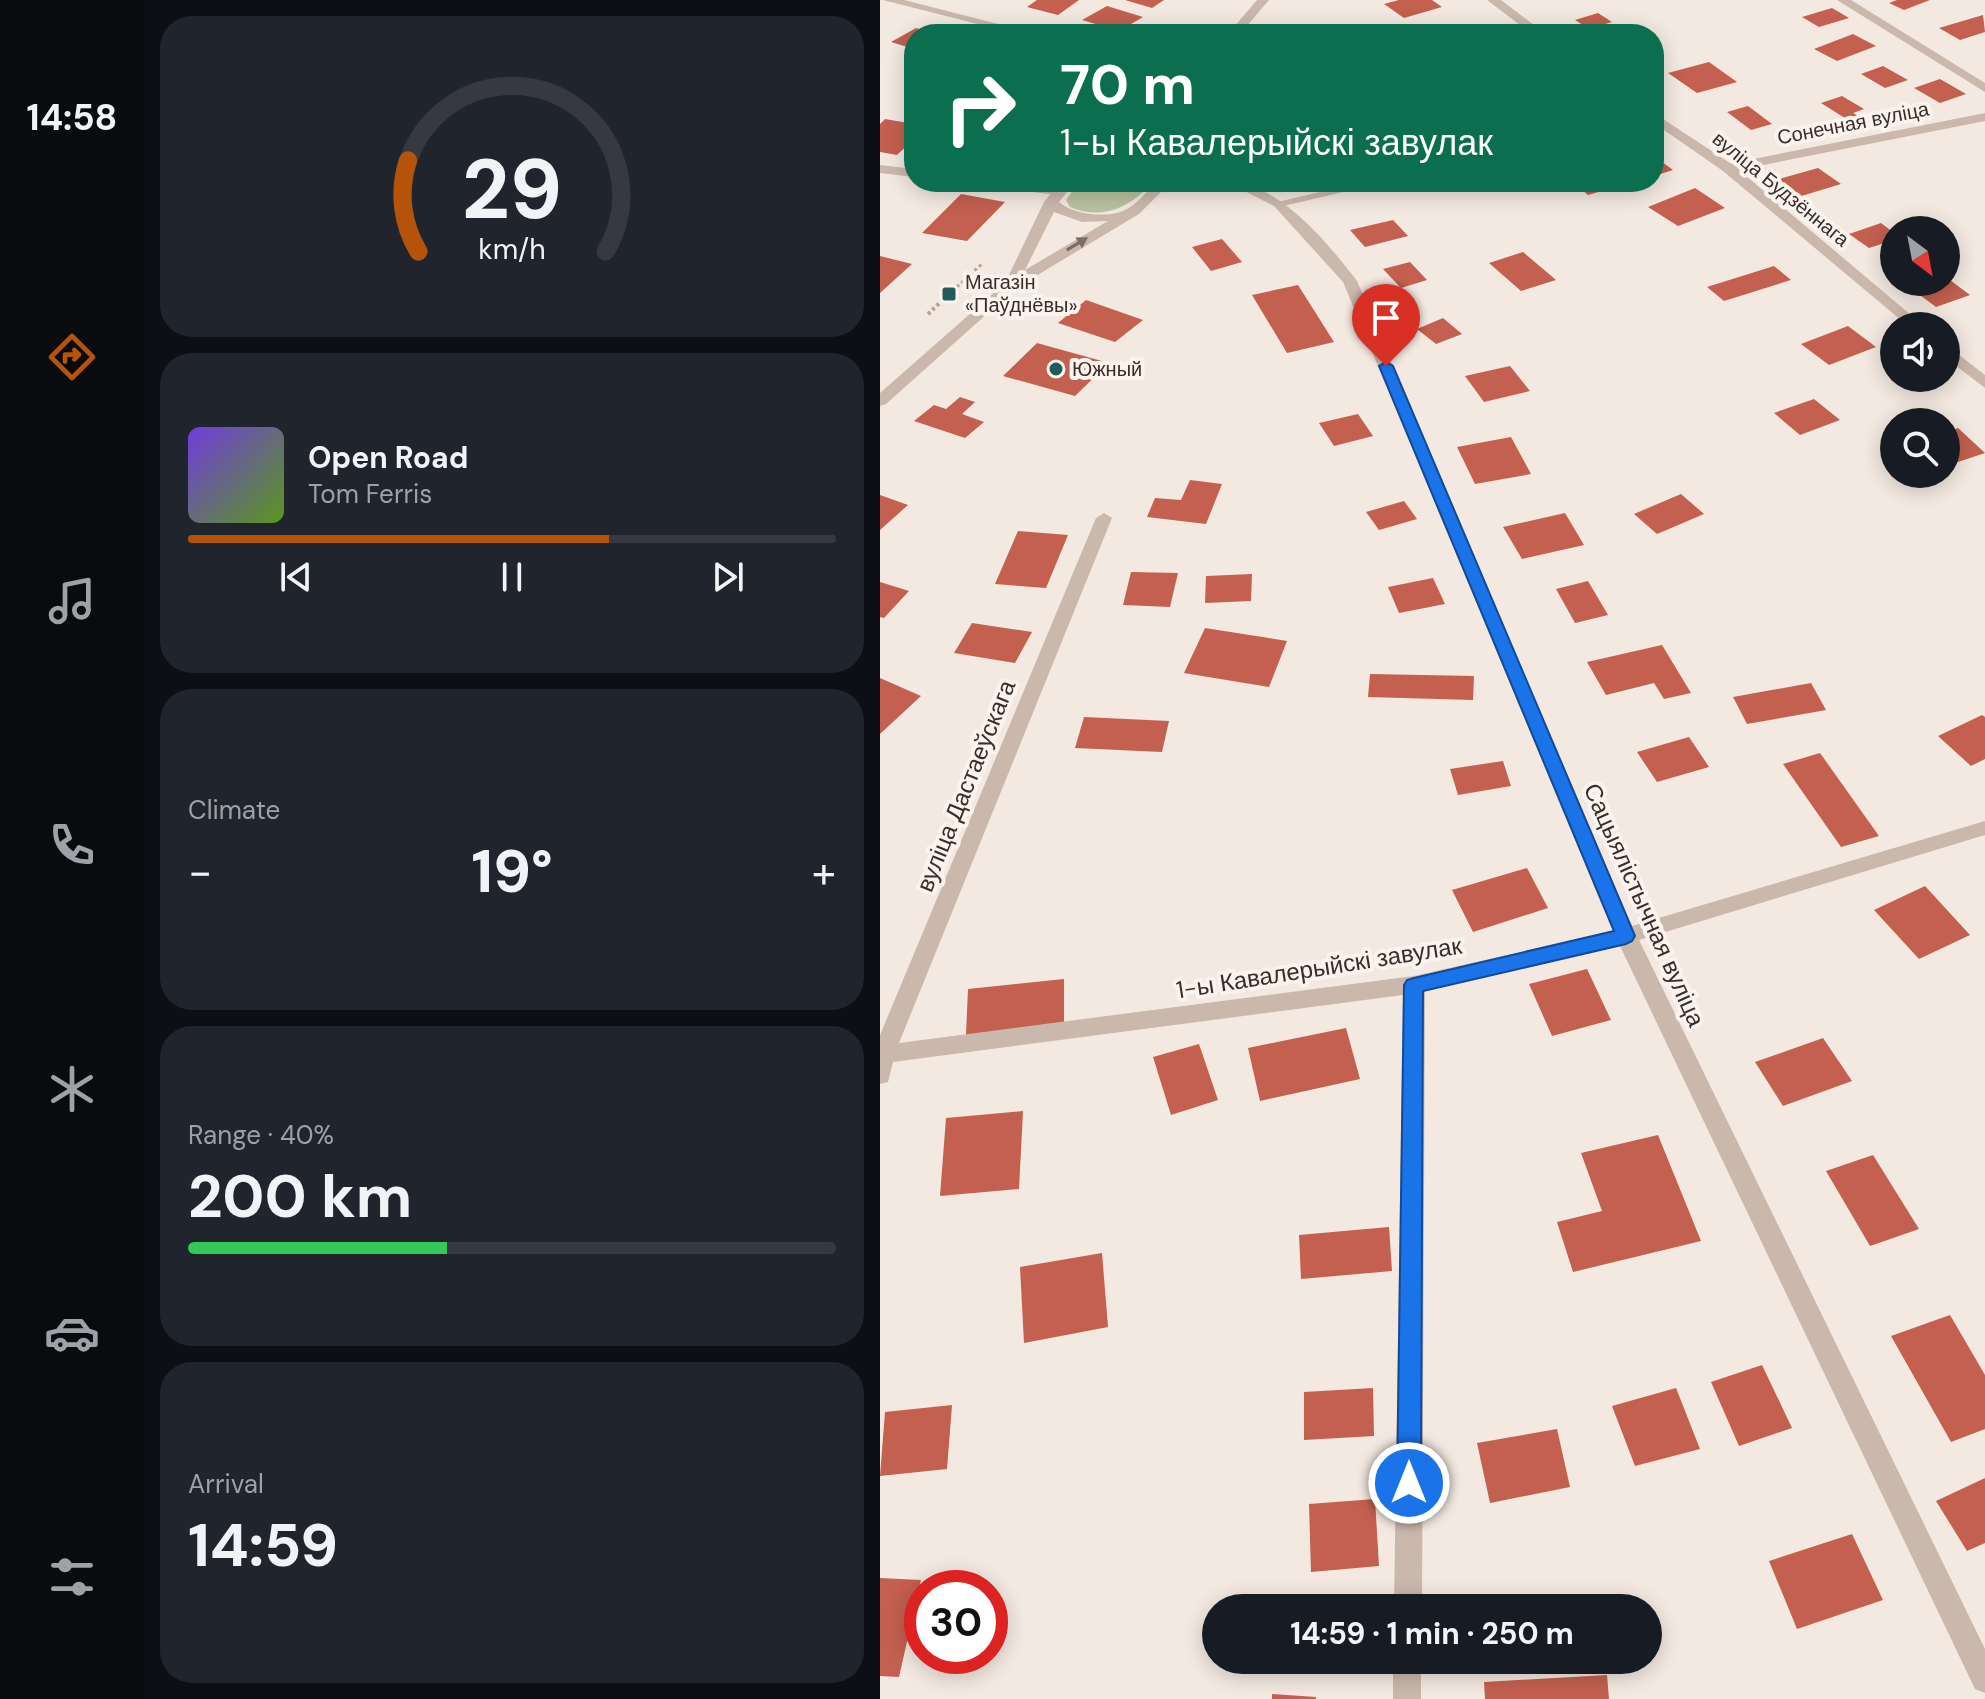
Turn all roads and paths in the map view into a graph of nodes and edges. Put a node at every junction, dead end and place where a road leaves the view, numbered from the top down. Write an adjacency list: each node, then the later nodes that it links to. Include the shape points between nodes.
1 (889, 0): 5 (street)
2 (1263, 0): 6 (street)
3 (1493, 0): 7 (street)
4 (1843, 0): 8 (street)
5 (990, 24)
6 (1243, 24)
7 (1526, 24)
8 (1985, 88)
9 (1985, 117): 11 (street, Сонечная вуліца)
10 (1664, 127): 11 (street, вуліца Будзённага)
11 (1728, 168): 22 (street, вуліца Будзённага)
12 (880, 169): 13 (street)
13 (904, 172)
14 (1059, 192): 19 (street, via 1067,216); 21 (street)
15 (1154, 192): 19 (street)
16 (1255, 192): 18 (street, Сацыялістычная вуліца)
17 (1332, 192): 18 (lane)
18 (1279, 203): 29 (street, Сацыялістычная вуліца, via 1350,281)
19 (1134, 211): 21 (street, one-way to 19)
20 (983, 263): 23 (path)
21 (1011, 285): 26 (street)
22 (1900, 312)
23 (928, 314)
24 (1960, 362): 25 (street)
25 (1985, 383)
26 (880, 401)
27 (1104, 518): 31 (street, вуліца Дастаеўскага)
28 (1985, 828): 29 (street, 1-ы Кавалерыйскі завулак)
29 (1626, 936): 30 (street, 1-ы Кавалерыйскі завулак); 34 (street, Сацыялістычная вуліца)
30 (1414, 985): 31 (street, 1-ы Кавалерыйскі завулак); 32 (street)
31 (882, 1064)
32 (1408, 1594)
33 (1407, 1674): 35 (street)
34 (1985, 1679)
35 (1407, 1699)

